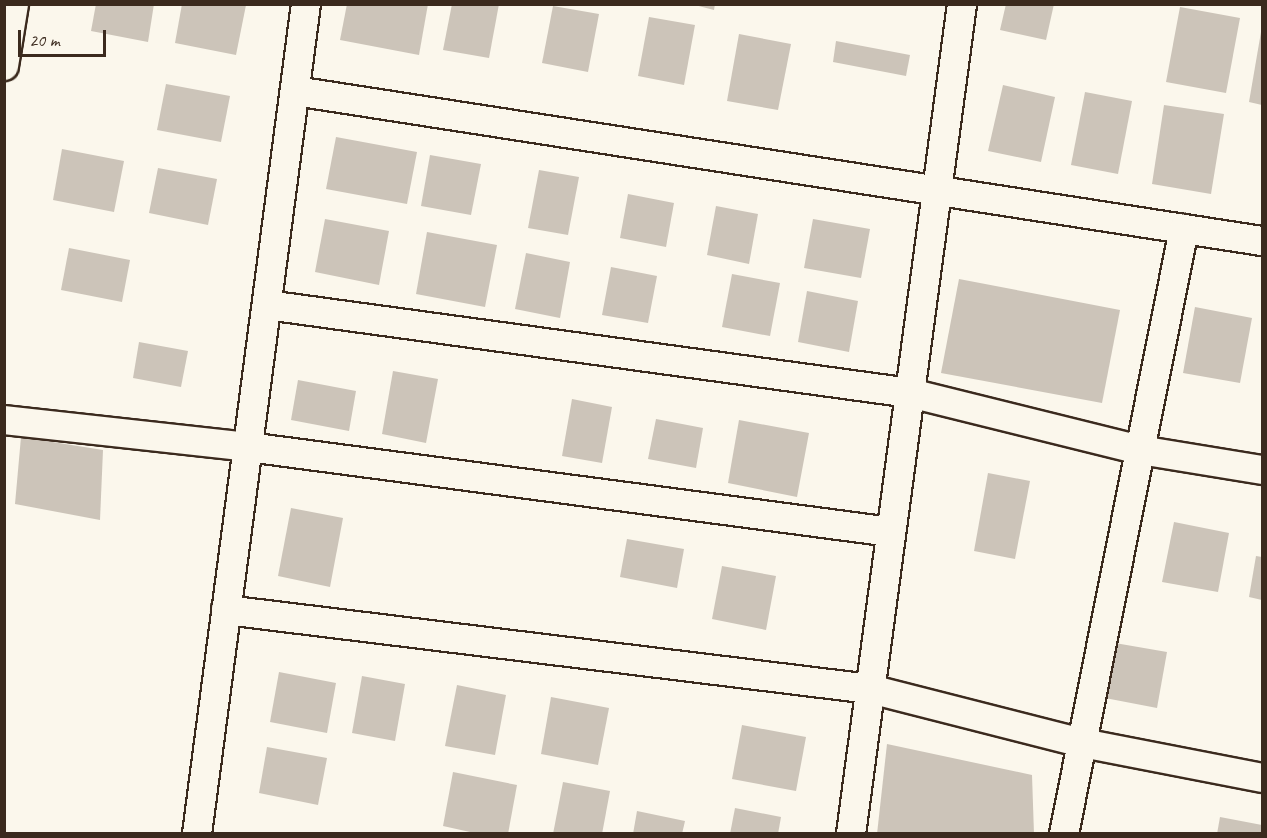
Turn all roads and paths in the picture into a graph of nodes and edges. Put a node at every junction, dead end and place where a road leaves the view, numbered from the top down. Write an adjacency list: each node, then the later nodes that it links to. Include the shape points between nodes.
1 (14, 4): 4 (street)
2 (306, 4): 5 (street)
3 (962, 4): 6 (street)
4 (4, 66)
5 (295, 90): 6 (street); 9 (street)
6 (937, 190): 7 (street); 10 (street)
7 (1184, 229): 8 (street); 13 (street)
8 (1263, 241)
9 (267, 305): 10 (street); 12 (street)
10 (910, 393): 13 (street); 15 (street)
11 (4, 420): 12 (street)
12 (248, 447): 15 (street); 16 (street)
13 (1140, 450): 14 (street); 18 (street)
14 (1263, 470)
15 (891, 532): 17 (street)
16 (226, 610): 17 (street); 20 (street)
17 (870, 689): 18 (street); 21 (street)
18 (1082, 743): 19 (street); 22 (street)
19 (1263, 778)
20 (197, 834)
21 (851, 834)
22 (1064, 834)

